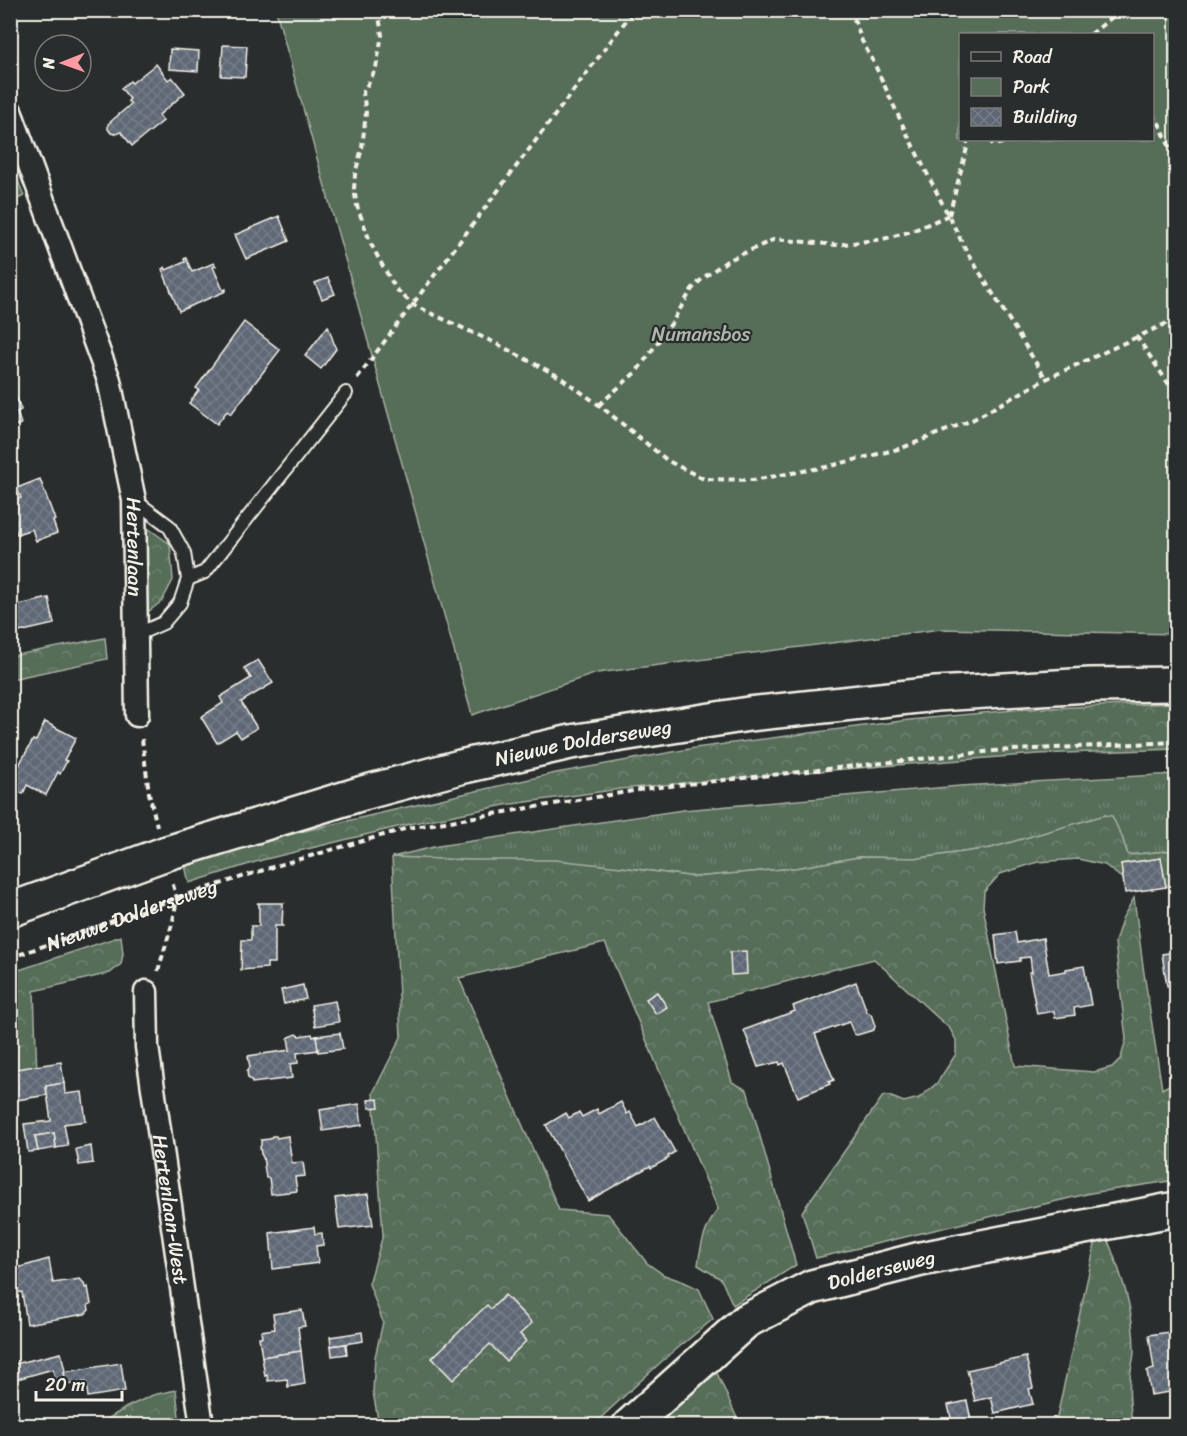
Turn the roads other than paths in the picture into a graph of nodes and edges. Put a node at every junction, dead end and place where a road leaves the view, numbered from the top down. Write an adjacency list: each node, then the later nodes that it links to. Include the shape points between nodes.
1 (10, 111): 3 (street, Hertenlaan, via 109,380)
2 (346, 393): 4 (lane, via 205,572)
3 (134, 500): 4 (lane, via 169,526 184,553); 5 (street, Hertenlaan)
4 (188, 579): 5 (lane, via 180,603 163,623)
5 (136, 635): 7 (street, Hertenlaan)
6 (1176, 684): 8 (main road, Nieuwe Dolderseweg, via 936,694 749,714 571,742 374,790 164,854)
7 (136, 715)
8 (10, 910)
9 (146, 992): 11 (street, Hertenlaan-West, via 147,1047)
10 (1176, 1209): 12 (main road, Dolderseweg, via 921,1259 812,1287 746,1321)
11 (202, 1425)
12 (629, 1425)

